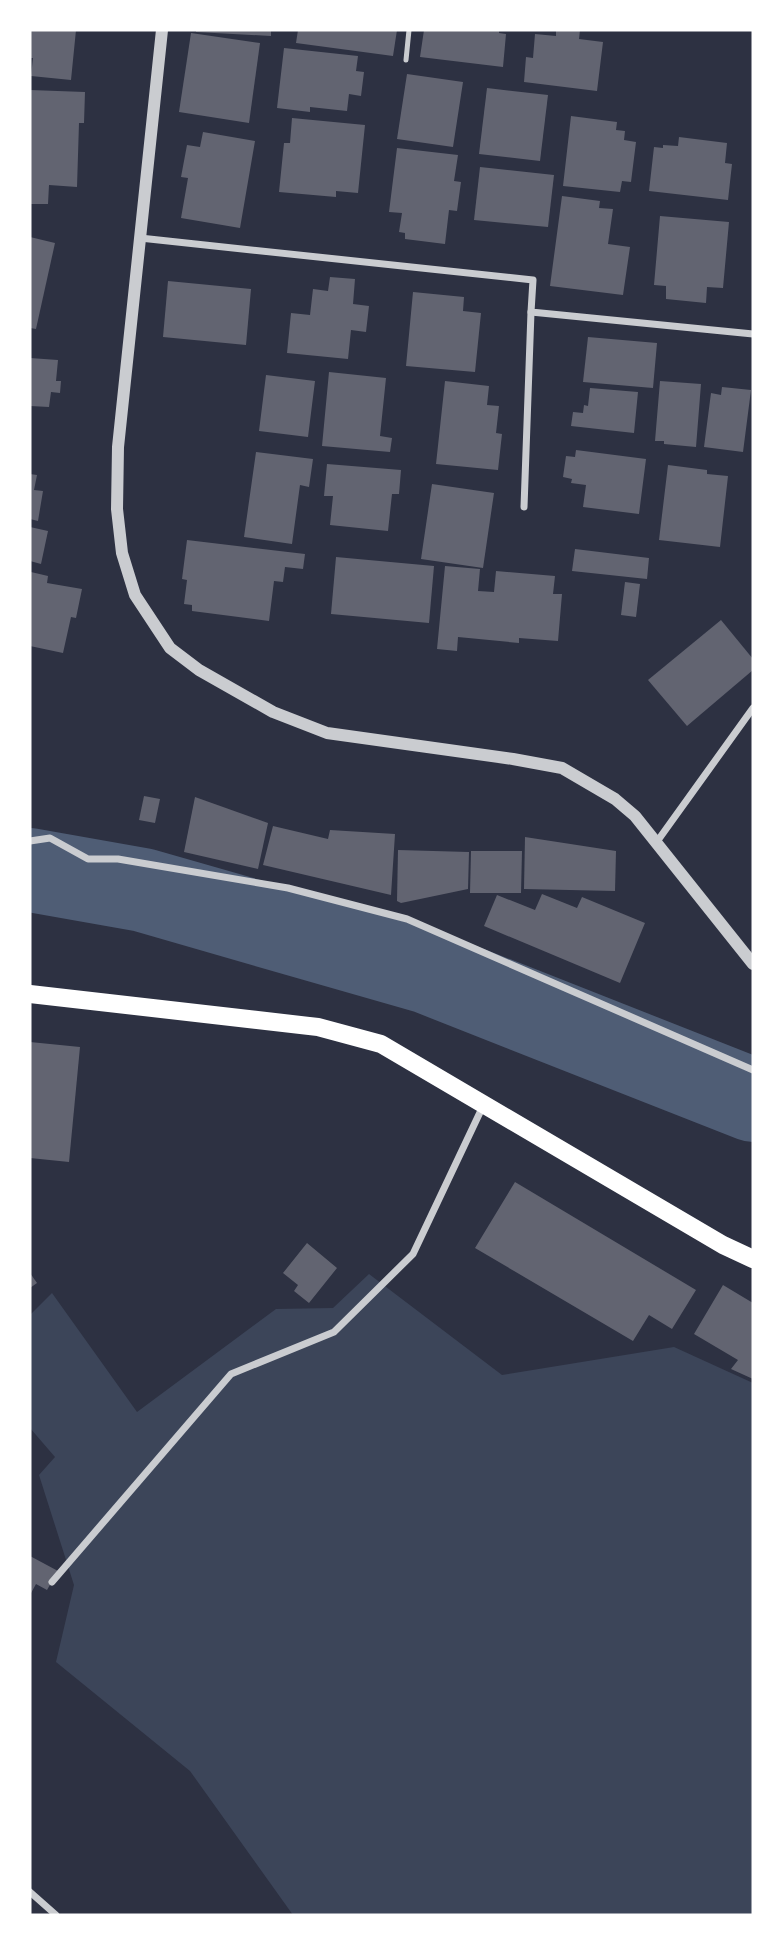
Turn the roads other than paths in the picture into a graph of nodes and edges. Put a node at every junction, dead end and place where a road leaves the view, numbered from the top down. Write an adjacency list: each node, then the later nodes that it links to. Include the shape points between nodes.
1 (162, 30): 4 (street)
2 (409, 30): 3 (lane)
3 (406, 61)
4 (139, 238): 5 (street, via 533,280); 10 (street, via 118,447 117,509 122,553 135,595 170,648 272,712 327,733 562,768 615,799)
5 (531, 312): 6 (street); 7 (street)
6 (753, 334)
7 (524, 507)
8 (753, 708): 10 (street)
9 (30, 841): 13 (street, via 50,838 88,859 118,859 288,888 407,919)
10 (656, 844): 11 (street)
11 (753, 964)
12 (30, 993): 14 (main road, via 318,1027 381,1044)
13 (753, 1070)
14 (484, 1105): 15 (main road); 16 (street, via 413,1254 334,1332 231,1374)
15 (753, 1259)
16 (52, 1582)
17 (30, 1892): 18 (street)
18 (56, 1915)

